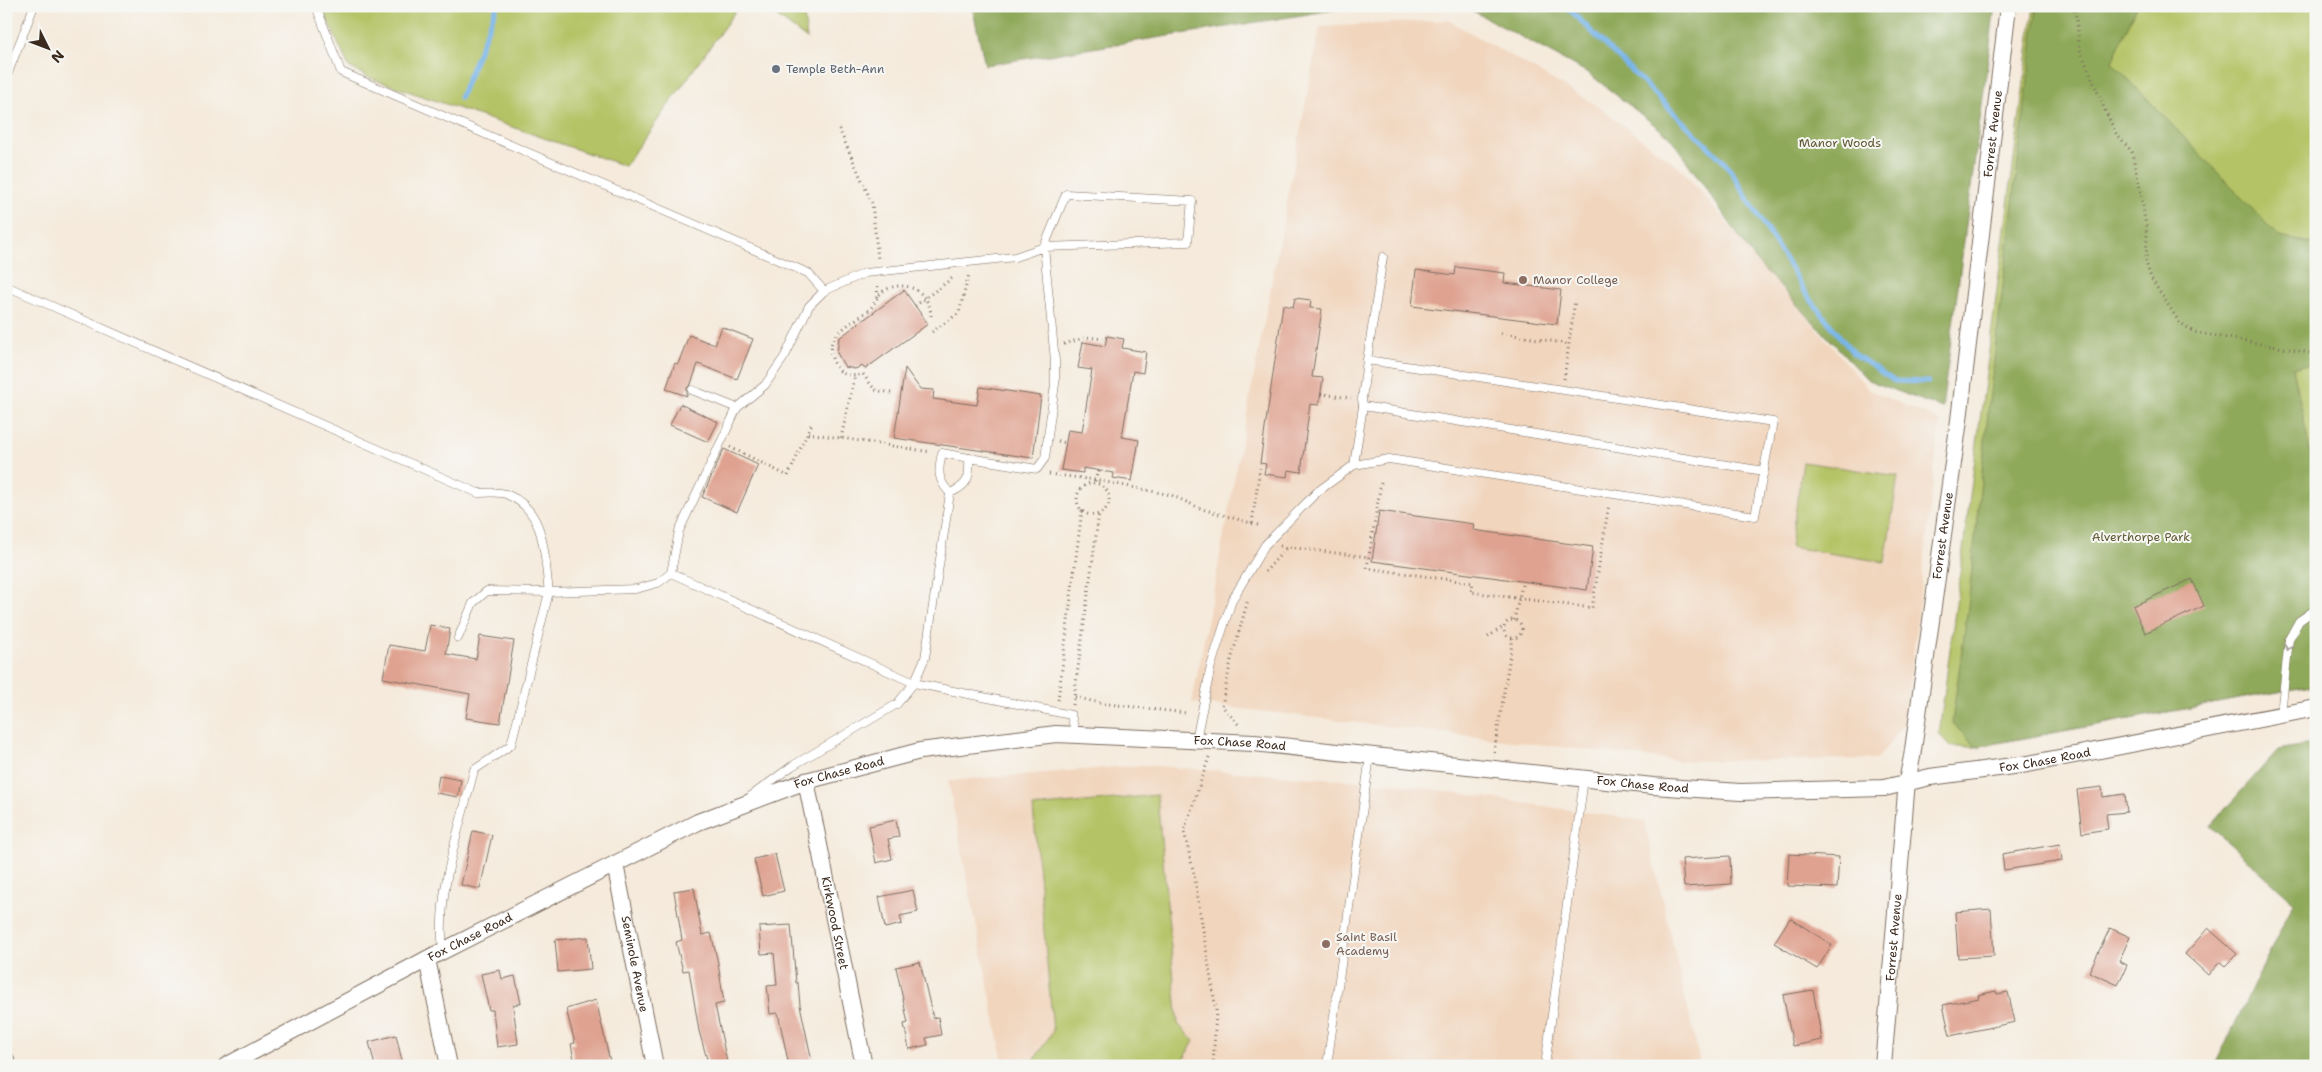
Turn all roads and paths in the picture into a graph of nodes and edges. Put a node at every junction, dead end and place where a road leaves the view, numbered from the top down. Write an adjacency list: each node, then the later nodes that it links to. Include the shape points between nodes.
1 (34, 6): 5 (lane)
2 (316, 6): 13 (lane, via 341,72 808,273)
3 (2008, 6): 82 (street, Forrest Avenue, via 1958,429)
4 (2077, 6): 24 (path, via 2080,49 2116,133 2132,152 2142,192 2147,234 2146,262 2151,278 2179,322 2194,332)
5 (6, 78)
6 (839, 129): 10 (path, via 872,203)
7 (1044, 247): 7 (lane, via 1188,242 1192,201 1066,194); 9 (lane, via 1015,257); 23 (lane)
8 (1383, 257): 25 (lane)
9 (972, 261): 10 (lane); 19 (path, via 959,313)
10 (878, 272): 13 (lane, via 865,273); 14 (path)
11 (952, 279): 15 (path)
12 (6, 286): 58 (lane, via 478,493 507,494 527,506 540,528)
13 (824, 290): 32 (lane, via 809,306 785,356 765,385)
14 (877, 297): 15 (path, via 895,286 907,286 919,290); 26 (path, via 871,308 841,329 832,340 830,351 838,370)
15 (926, 299): 17 (path); 18 (path)
16 (1575, 300): 22 (path)
17 (915, 306)
18 (932, 319)
19 (932, 332)
20 (1501, 333): 22 (path)
21 (1103, 339): 23 (path, via 1087,337)
22 (1569, 344): 28 (path)
23 (1053, 347): 41 (lane, via 1055,384 1045,458)
24 (2316, 354)
25 (1367, 360): 28 (lane); 31 (lane)
26 (855, 376): 29 (path, via 863,374 875,390); 35 (path)
27 (692, 390): 32 (lane)
28 (1562, 390): 43 (lane, via 1773,422)
29 (891, 392)
30 (1321, 394): 31 (path)
31 (1363, 403): 39 (lane); 43 (lane)
32 (737, 408): 36 (lane)
33 (813, 421): 34 (path)
34 (808, 433): 35 (path); 36 (path, via 788,476)
35 (841, 438): 37 (path)
36 (721, 442): 55 (lane, via 679,531)
37 (942, 453): 38 (lane); 46 (lane, via 938,471 942,485)
38 (969, 458): 41 (lane); 46 (lane, via 970,476 961,488)
39 (1354, 465): 47 (lane, via 1388,459); 76 (lane, via 1317,492 1271,537 1232,600 1211,666)
40 (1260, 468): 50 (path)
41 (1037, 469): 44 (path, via 1043,473)
42 (1098, 470): 44 (path)
43 (1764, 471): 47 (lane, via 1755,516)
44 (1095, 482): 48 (path, via 1080,491 1078,500); 49 (path, via 1103,486 1109,495 1108,505); 50 (path, via 1171,495 1202,510)
45 (1381, 484): 54 (path)
46 (950, 493): 67 (lane, via 925,658)
47 (1611, 494): 60 (path, via 1592,608)
48 (1082, 510): 49 (path); 70 (path)
49 (1099, 513): 68 (path)
50 (1252, 523): 51 (path)
51 (1261, 526)
52 (1280, 546): 53 (path)
53 (1288, 546): 54 (path); 56 (path)
54 (1369, 557): 60 (path, via 1367,568 1473,583 1471,592)
55 (671, 573): 58 (lane, via 658,584 636,590); 67 (lane)
56 (1264, 574)
57 (1524, 581): 60 (path)
58 (549, 592): 65 (lane, via 488,591 473,603); 85 (lane, via 511,744 474,770 449,871 441,930)
59 (1249, 597): 74 (path, via 1222,706)
60 (1518, 598): 62 (path)
61 (2316, 609): 72 (lane, one-way to 72, via 2299,621 2289,639)
62 (1514, 620): 63 (path); 66 (path, via 1522,629 1519,636)
63 (1505, 625): 64 (path); 66 (path, via 1506,634)
64 (1488, 637)
65 (458, 638)
66 (1513, 638): 78 (path)
67 (914, 682): 70 (lane); 83 (lane, via 897,704 792,766)
68 (1075, 697): 71 (path); 73 (path)
69 (2316, 708): 72 (street, Fox Chase Road)
70 (1056, 712): 73 (lane)
71 (1186, 713)
72 (2281, 714): 82 (street, Fox Chase Road, via 2028,764)
73 (1071, 715): 75 (lane)
74 (1238, 724)
75 (1076, 735): 76 (street, Fox Chase Road); 81 (street, Fox Chase Road, via 1056,734 920,751)
76 (1196, 740): 79 (street, Fox Chase Road)
77 (1211, 752): 93 (path, via 1184,831 1216,1010)
78 (1494, 752)
79 (1370, 756): 80 (street, Fox Chase Road); 94 (lane)
80 (1584, 779): 82 (street, Fox Chase Road, via 1740,792 1884,788); 95 (lane)
81 (806, 781): 83 (street, Fox Chase Road); 92 (street, Kirkwood Street)
82 (1907, 781): 96 (street, Forrest Avenue)
83 (736, 808): 84 (street, Fox Chase Road, via 698,822)
84 (615, 864): 85 (street, Fox Chase Road); 91 (street, Seminole Avenue)
85 (443, 951): 86 (street, Fox Chase Road)
86 (427, 959): 89 (street, Fox Chase Road); 90 (street)
87 (6, 1060): 88 (street)
88 (7, 1066)
89 (226, 1066)
90 (449, 1066)
91 (655, 1066)
92 (864, 1066)
93 (1212, 1066)
94 (1327, 1066)
95 (1545, 1066)
96 (1883, 1066)

